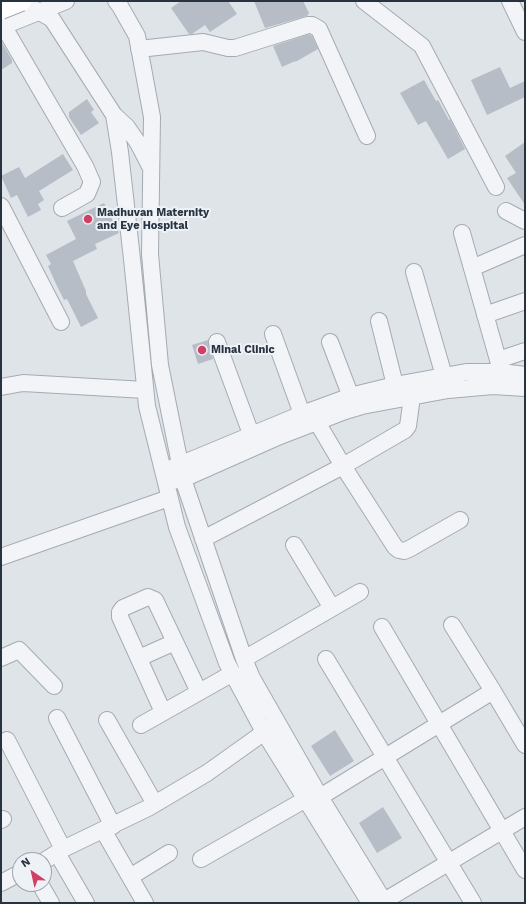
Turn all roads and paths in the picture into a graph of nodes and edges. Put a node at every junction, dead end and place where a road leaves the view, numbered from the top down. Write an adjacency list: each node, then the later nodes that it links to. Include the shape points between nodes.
1 (21, 1): 6 (street); 7 (main road, bridge)
2 (66, 1): 6 (street)
3 (116, 1): 9 (street, via 137,36)
4 (364, 1): 13 (street, via 422,46)
5 (510, 1): 8 (street)
6 (39, 12): 7 (street); 10 (street, via 52,19)
7 (2, 21): 15 (street, via 92,182 87,194)
8 (525, 32)
9 (139, 49): 11 (street, via 203,42 235,48 312,25 320,29); 12 (street, via 152,117)
10 (114, 115): 12 (street, via 127,127); 21 (street)
11 (367, 136)
12 (152, 170): 20 (street)
13 (496, 187)
14 (1, 206): 27 (street)
15 (62, 208)
16 (506, 211): 17 (street)
17 (525, 220)
18 (462, 233): 22 (street)
19 (525, 245): 22 (street)
20 (151, 258): 21 (street); 45 (street, via 160,365)
21 (132, 259): 38 (street)
22 (472, 268): 25 (street)
23 (414, 272): 34 (street)
24 (525, 301): 25 (street)
25 (485, 315): 32 (street)
26 (378, 321): 35 (street)
27 (61, 322)
28 (272, 334): 41 (street)
29 (217, 342): 43 (street)
30 (330, 342): 39 (street)
31 (525, 351): 32 (street)
32 (501, 373): 33 (street); 34 (street, via 472,371); 37 (street); 40 (street, via 493,386 448,390)
33 (525, 375)
34 (444, 376): 35 (street)
35 (395, 385): 39 (street)
36 (1, 387): 38 (street, via 23,383)
37 (525, 388)
38 (145, 390): 46 (street, via 148,414)
39 (351, 397): 41 (street)
40 (412, 397): 42 (street, via 351,409); 44 (street, via 407,428)
41 (302, 414): 43 (street)
42 (317, 422): 44 (street); 45 (street, via 238,454)
43 (251, 434): 45 (street)
44 (343, 466): 47 (street, via 399,550 409,549); 48 (street)
45 (182, 472): 46 (street); 48 (street)
46 (166, 484): 50 (street); 60 (street, via 177,527 224,656)
47 (460, 520)
48 (203, 539): 58 (street)
49 (294, 545): 52 (street)
50 (1, 557)
51 (360, 592): 52 (street)
52 (332, 608): 58 (street)
53 (452, 625): 62 (street)
54 (382, 627): 68 (street)
55 (176, 642): 57 (street); 57 (street, via 155,600 144,598 120,612); 63 (street)
56 (1, 658): 61 (street, via 19,650)
57 (139, 658): 64 (street)
58 (244, 659): 69 (street)
59 (326, 659): 72 (street)
60 (233, 674): 63 (street); 69 (street)
61 (54, 686)
62 (493, 691): 68 (street); 71 (street)
63 (199, 692): 64 (street)
64 (163, 712): 67 (street)
65 (57, 718): 76 (street)
66 (107, 720): 74 (street)
67 (141, 724)
68 (439, 724): 72 (street); 77 (street)
69 (271, 727): 73 (street); 74 (street, via 207,774)
70 (7, 740): 79 (street)
71 (525, 746)
72 (385, 758): 73 (street); 81 (street)
73 (313, 798): 80 (street); 87 (street)
74 (155, 804): 76 (street)
75 (525, 817): 77 (street)
76 (108, 828): 79 (street); 84 (street)
77 (502, 830): 81 (street); 82 (street)
78 (169, 853): 84 (street)
79 (55, 854): 89 (street)
80 (201, 859)
81 (449, 862): 87 (street); 91 (street)
82 (525, 870)
83 (12, 877): 85 (street)
84 (130, 877): 90 (street)
85 (1, 883)
86 (45, 892): 88 (street)
87 (380, 902)
88 (51, 903)
89 (86, 903)
90 (145, 903)
91 (473, 903)

